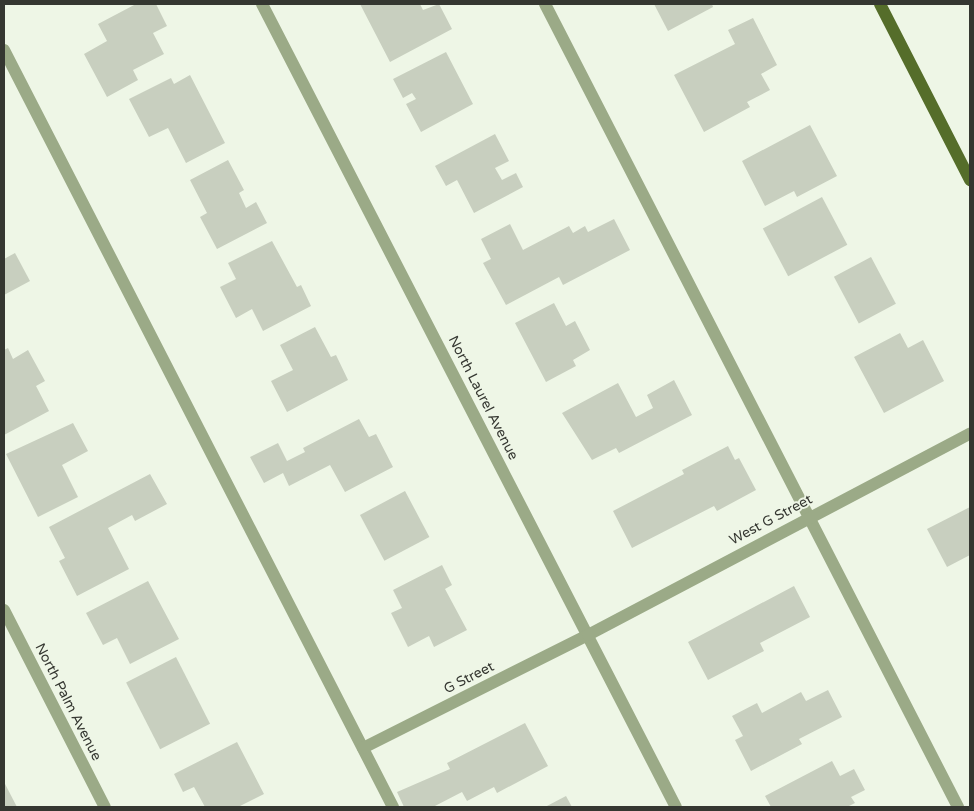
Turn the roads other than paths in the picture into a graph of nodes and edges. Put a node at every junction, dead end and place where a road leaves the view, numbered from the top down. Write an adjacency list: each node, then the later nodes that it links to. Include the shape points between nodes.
1 (262, 4): 9 (street, North Laurel Avenue)
2 (545, 4): 7 (street)
3 (880, 4): 5 (main road)
4 (4, 50): 10 (street)
5 (969, 175)
6 (970, 434): 7 (street, West G Street)
7 (808, 517): 9 (street, West G Street); 14 (street)
8 (4, 610): 11 (street, North Palm Avenue)
9 (588, 635): 10 (street, G Street); 13 (street, North Laurel Avenue)
10 (363, 748): 12 (street)
11 (105, 807)
12 (393, 807)
13 (676, 807)
14 (958, 807)

